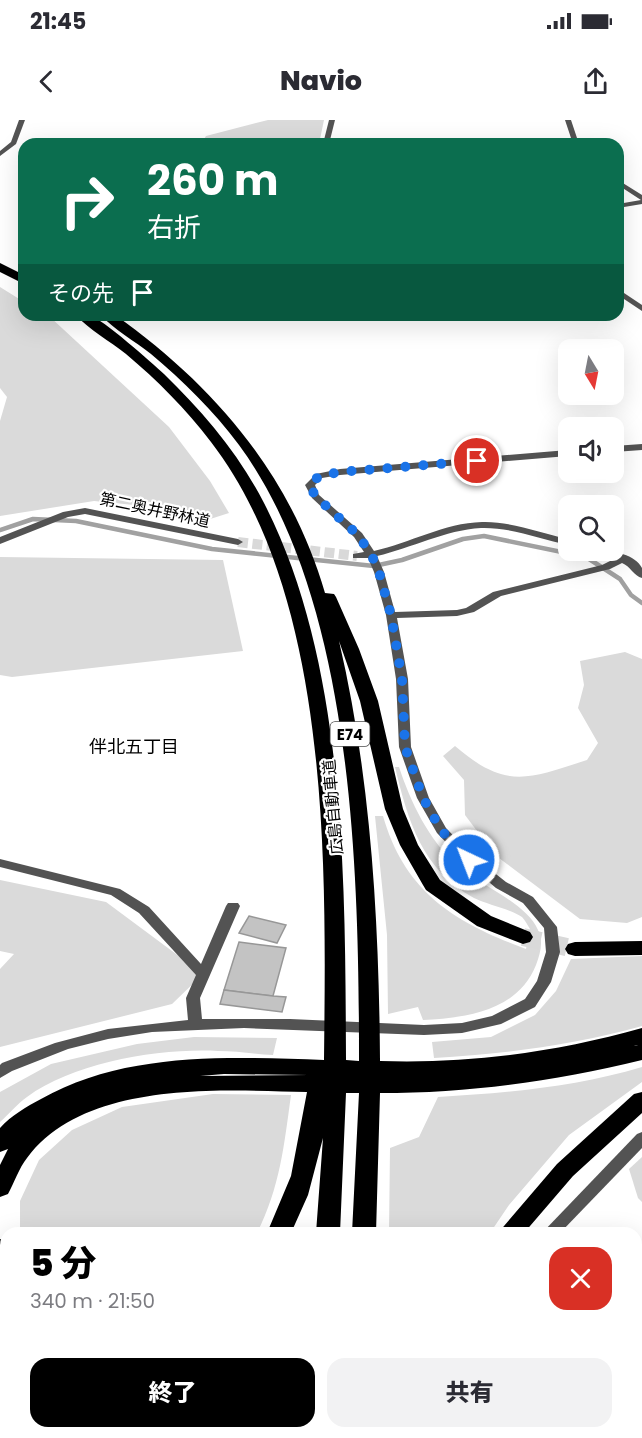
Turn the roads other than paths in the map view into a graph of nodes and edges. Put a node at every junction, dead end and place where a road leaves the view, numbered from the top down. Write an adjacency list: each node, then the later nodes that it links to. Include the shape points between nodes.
1 (22, 120): 6 (street, via 14,143)
2 (332, 120): 4 (street)
3 (568, 120): 5 (street)
4 (328, 138)
5 (574, 138)
6 (0, 154)
7 (624, 186): 8 (street)
8 (641, 197): 9 (street); 10 (street)
9 (624, 198)
10 (624, 204)
11 (0, 255): 12 (highway)
12 (18, 263)
13 (0, 267): 14 (highway)
14 (18, 277)
15 (624, 296): 16 (street)
16 (642, 309)
17 (90, 321): 34 (highway, 広島自動車道 / E74, via 150,367 188,404 251,492 275,543 312,674 323,743)
18 (115, 321): 25 (highway, 広島自動車道 / E74, via 169,363 208,400 275,489)
19 (642, 447): 20 (street)
20 (624, 448)
21 (558, 454): 27 (street, via 319,476 310,485 315,496 358,535)
22 (558, 540): 27 (street, via 484,525)
23 (0, 541): 24 (street, 第二奥井野林道, via 66,514 85,511)
24 (238, 542)
25 (301, 542): 33 (highway, via 351,649 369,701 394,809 409,845 433,885 484,921); 50 (highway, 広島自動車道 / E74, via 338,671 351,738 360,824 370,1054)
26 (357, 556): 27 (street)
27 (372, 556): 30 (street)
28 (633, 562): 29 (street); 30 (street, via 497,594 457,613)
29 (642, 575)
30 (391, 615): 38 (street, via 402,679 405,747 423,798 441,830 469,860 528,900 550,927 553,952 544,982 530,1003 496,1020 462,1028)
31 (0, 863): 37 (street, via 115,892 144,910)
32 (233, 906): 37 (street)
33 (523, 937)
34 (335, 938): 48 (highway, via 306,1170); 49 (highway, 広島自動車道 / E74)
35 (642, 948): 36 (highway)
36 (575, 949)
37 (203, 974): 38 (street, via 193,998)
38 (195, 1025): 41 (street, via 136,1030 68,1044)
39 (642, 1036): 43 (highway, via 597,1050)
40 (642, 1052): 43 (highway, via 528,1077)
41 (0, 1073)
42 (278, 1076): 43 (highway); 46 (highway, via 195,1067 102,1080 58,1098 21,1121); 47 (highway, via 146,1087 66,1113 37,1132 16,1155)
43 (439, 1077)
44 (642, 1100): 51 (highway, via 565,1170)
45 (642, 1138): 52 (street)
46 (0, 1143)
47 (0, 1188)
48 (282, 1227)
49 (328, 1227)
50 (364, 1227)
51 (515, 1227)
52 (556, 1227)

